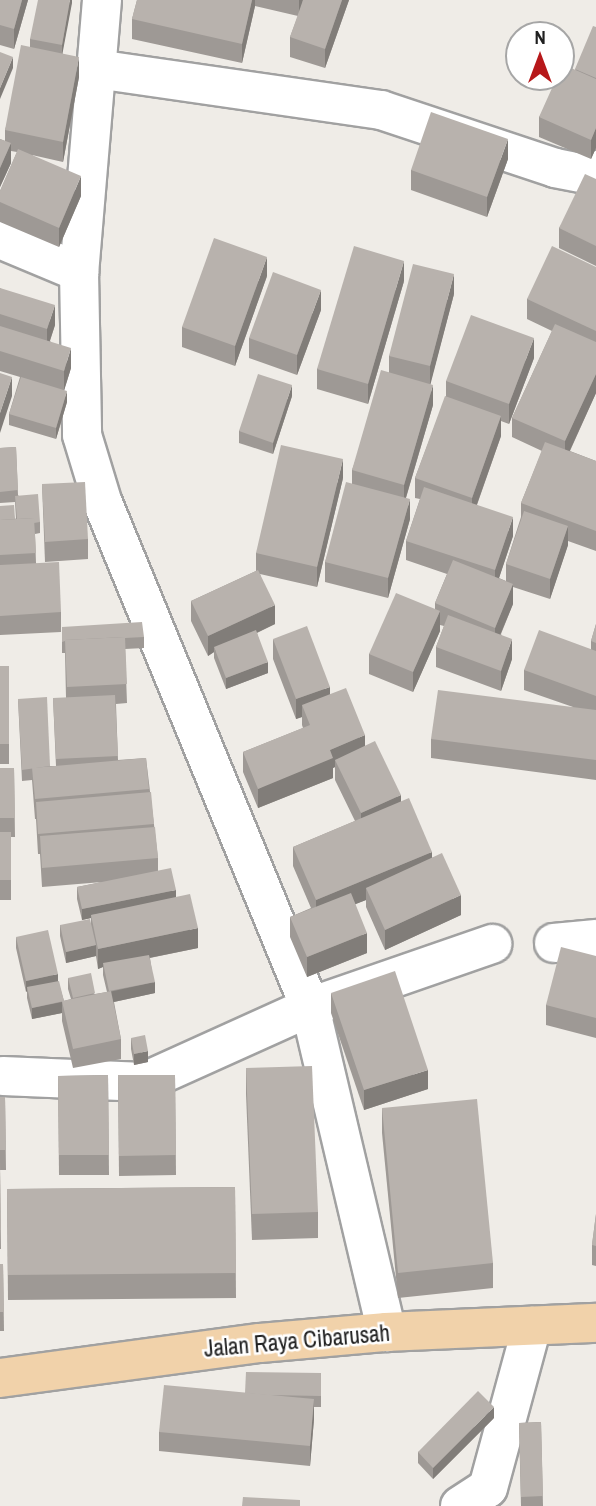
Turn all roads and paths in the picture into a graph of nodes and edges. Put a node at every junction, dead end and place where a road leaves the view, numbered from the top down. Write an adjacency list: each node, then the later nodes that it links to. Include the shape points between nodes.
1 (102, 0): 2 (street)
2 (96, 69): 3 (street, via 381,110 555,168 587,174); 5 (street)
3 (596, 170)
4 (0, 239): 5 (street)
5 (79, 272): 9 (street, via 78,387 89,464)
6 (596, 939): 7 (street)
7 (554, 943)
8 (492, 944): 9 (street)
9 (310, 1007): 10 (street, via 144,1082); 13 (street)
10 (3, 1076)
11 (596, 1323): 12 (main road, Jalan Raya Cibarusah)
12 (532, 1326): 13 (main road, Jalan Raya Cibarusah); 15 (street, via 488,1488)
13 (387, 1332): 14 (main road, Jalan Raya Cibarusah, via 149,1356)
14 (0, 1378)
15 (460, 1506)

